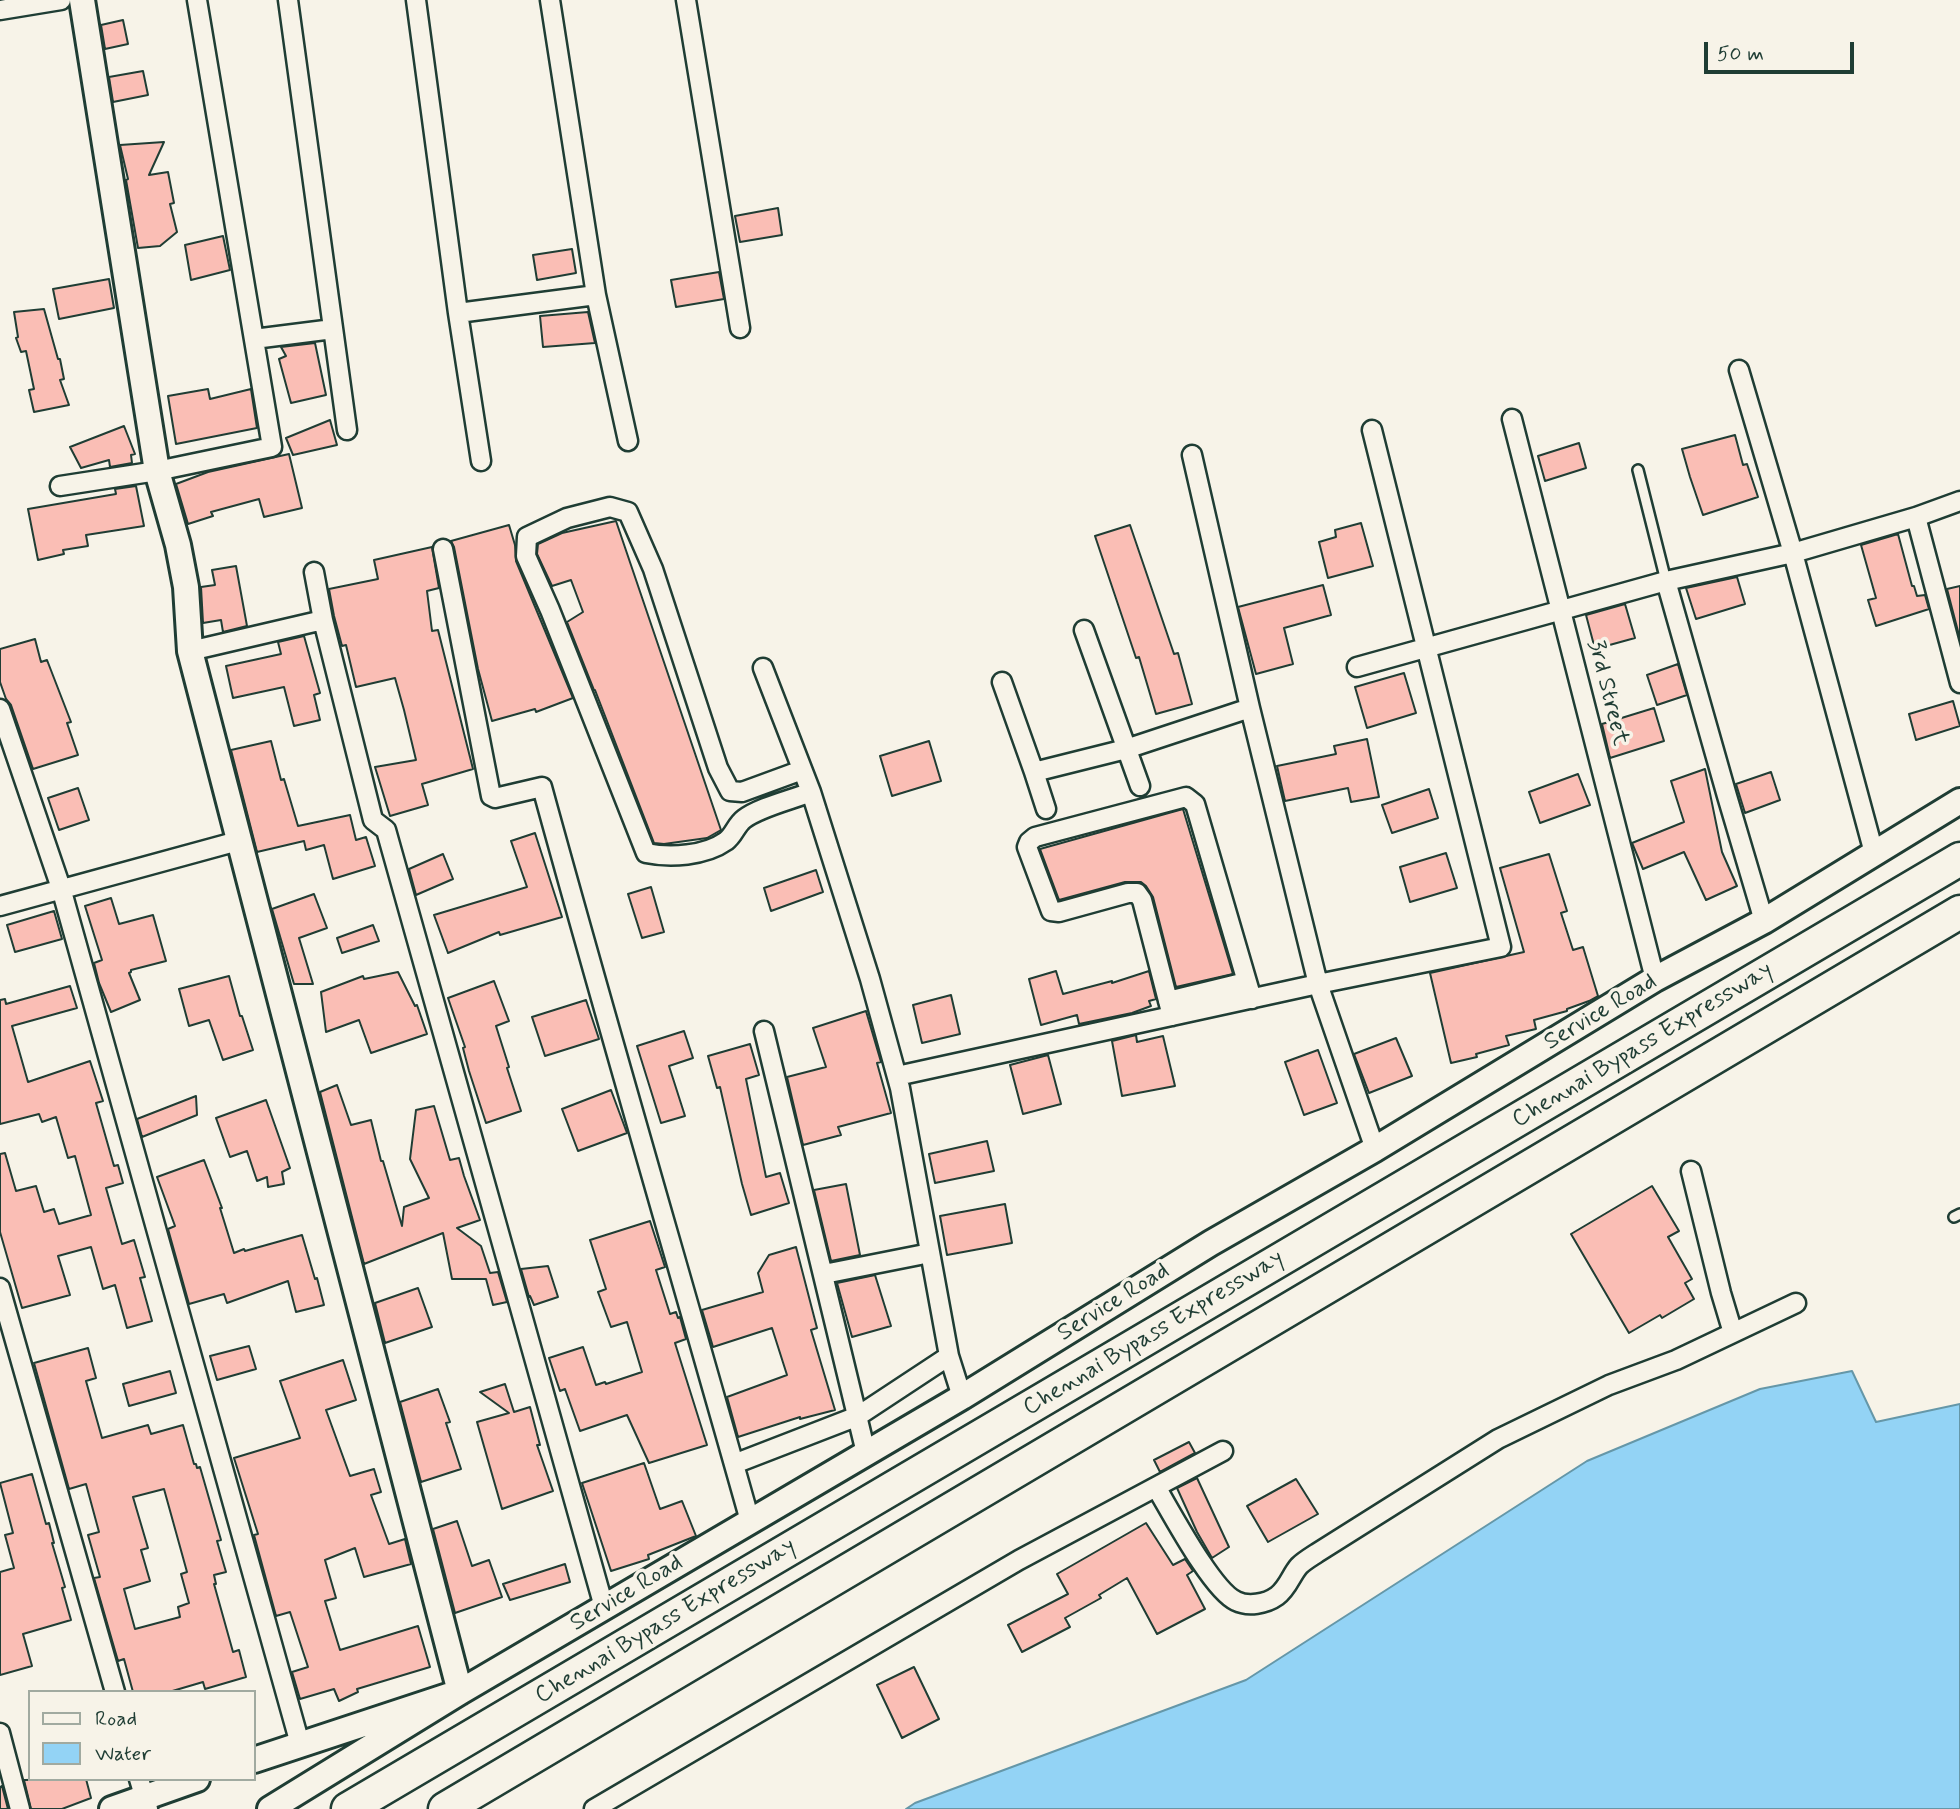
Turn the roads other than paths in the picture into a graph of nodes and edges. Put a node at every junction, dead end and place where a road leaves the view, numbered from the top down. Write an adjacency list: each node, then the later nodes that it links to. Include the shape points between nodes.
1 (61, 0): 8 (street)
2 (82, 0): 22 (street)
3 (197, 0): 13 (street)
4 (288, 0): 11 (street)
5 (416, 0): 10 (street)
6 (550, 0): 9 (street)
7 (686, 0): 12 (street)
8 (0, 10)
9 (596, 295): 10 (street); 18 (street)
10 (458, 313): 20 (street)
11 (333, 328): 13 (street); 16 (street)
12 (740, 328)
13 (254, 339): 22 (street, via 272,447)
14 (1739, 370): 27 (street)
15 (1512, 419): 30 (street, 3rd Street)
16 (347, 430)
17 (1372, 430): 33 (street)
18 (628, 441)
19 (1192, 455): 39 (street)
20 (481, 461)
21 (1637, 470): 29 (lane)
22 (157, 471): 23 (street); 34 (street, via 186,587)
23 (60, 486)
24 (1960, 501): 25 (street)
25 (1916, 517): 27 (street); 38 (street)
26 (443, 550): 73 (street, via 491,796 542,787)
27 (1793, 553): 29 (street); 49 (street)
28 (314, 572): 31 (street)
29 (1666, 580): 30 (street); 54 (street)
30 (1561, 610): 33 (street); 55 (street, 3rd Street)
31 (323, 620): 34 (street); 76 (street, via 373,820 386,830)
32 (1084, 629): 41 (street)
33 (1425, 648): 35 (street); 56 (street, via 1501,947)
34 (190, 651): 48 (street)
35 (1357, 667)
36 (763, 668): 42 (street)
37 (1002, 682): 43 (street)
38 (1960, 683)
39 (1251, 708): 41 (street); 56 (street)
40 (0, 709): 51 (street)
41 (1126, 750): 43 (street); 44 (street)
42 (802, 770): 45 (street); 45 (street, via 742,792 730,791 718,768 653,569 628,512 610,507 567,518 527,537 526,556 646,853 699,853 726,841 742,820)
43 (1034, 772): 47 (street)
44 (1140, 786)
45 (811, 792): 60 (street)
46 (1960, 801): 49 (street, Service Road)
47 (1046, 809)
48 (238, 841): 51 (street); 78 (street)
49 (1874, 853): 54 (street, Service Road)
50 (1960, 859): 87 (highway, Chennai Bypass Expressway)
51 (61, 888): 52 (street); 80 (street)
52 (0, 906)
53 (1960, 912): 88 (highway, Chennai Bypass Expressway)
54 (1764, 921): 55 (street, Service Road)
55 (1655, 979): 61 (street, Service Road)
56 (1318, 984): 57 (street); 61 (street)
57 (1249, 990): 58 (street); 58 (street, via 1195,804 1186,797 1035,837 1027,847 1051,911 1137,893)
58 (1170, 1008): 60 (street)
59 (764, 1031): 64 (street)
60 (897, 1076): 63 (street)
61 (1375, 1149): 69 (street, Service Road, via 1211,1242)
62 (1691, 1171): 67 (street)
63 (930, 1253): 64 (street); 68 (street)
64 (824, 1274): 70 (street)
65 (0, 1288): 77 (street)
66 (1796, 1303): 67 (street)
67 (1733, 1333): 74 (street, via 1609,1385 1498,1440 1317,1553 1298,1567 1278,1595 1265,1602 1235,1601 1214,1582)
68 (949, 1356): 69 (street); 70 (street)
69 (962, 1397): 72 (street, Service Road)
70 (858, 1416): 72 (street); 73 (street)
71 (1223, 1451): 74 (street)
72 (866, 1452): 75 (street, Service Road)
73 (734, 1464): 75 (street)
74 (1156, 1487): 89 (street, via 1019,1560)
75 (750, 1521): 76 (street, Service Road)
76 (604, 1608): 78 (street, Service Road)
77 (113, 1690)
78 (460, 1692): 80 (street); 86 (street, Service Road)
79 (0, 1733): 84 (street)
80 (300, 1744): 81 (street)
81 (256, 1759)
82 (190, 1781): 83 (street)
83 (144, 1795): 85 (street)
84 (20, 1809)
85 (112, 1809)
86 (270, 1809)
87 (348, 1809)
88 (444, 1809)
89 (594, 1809)

